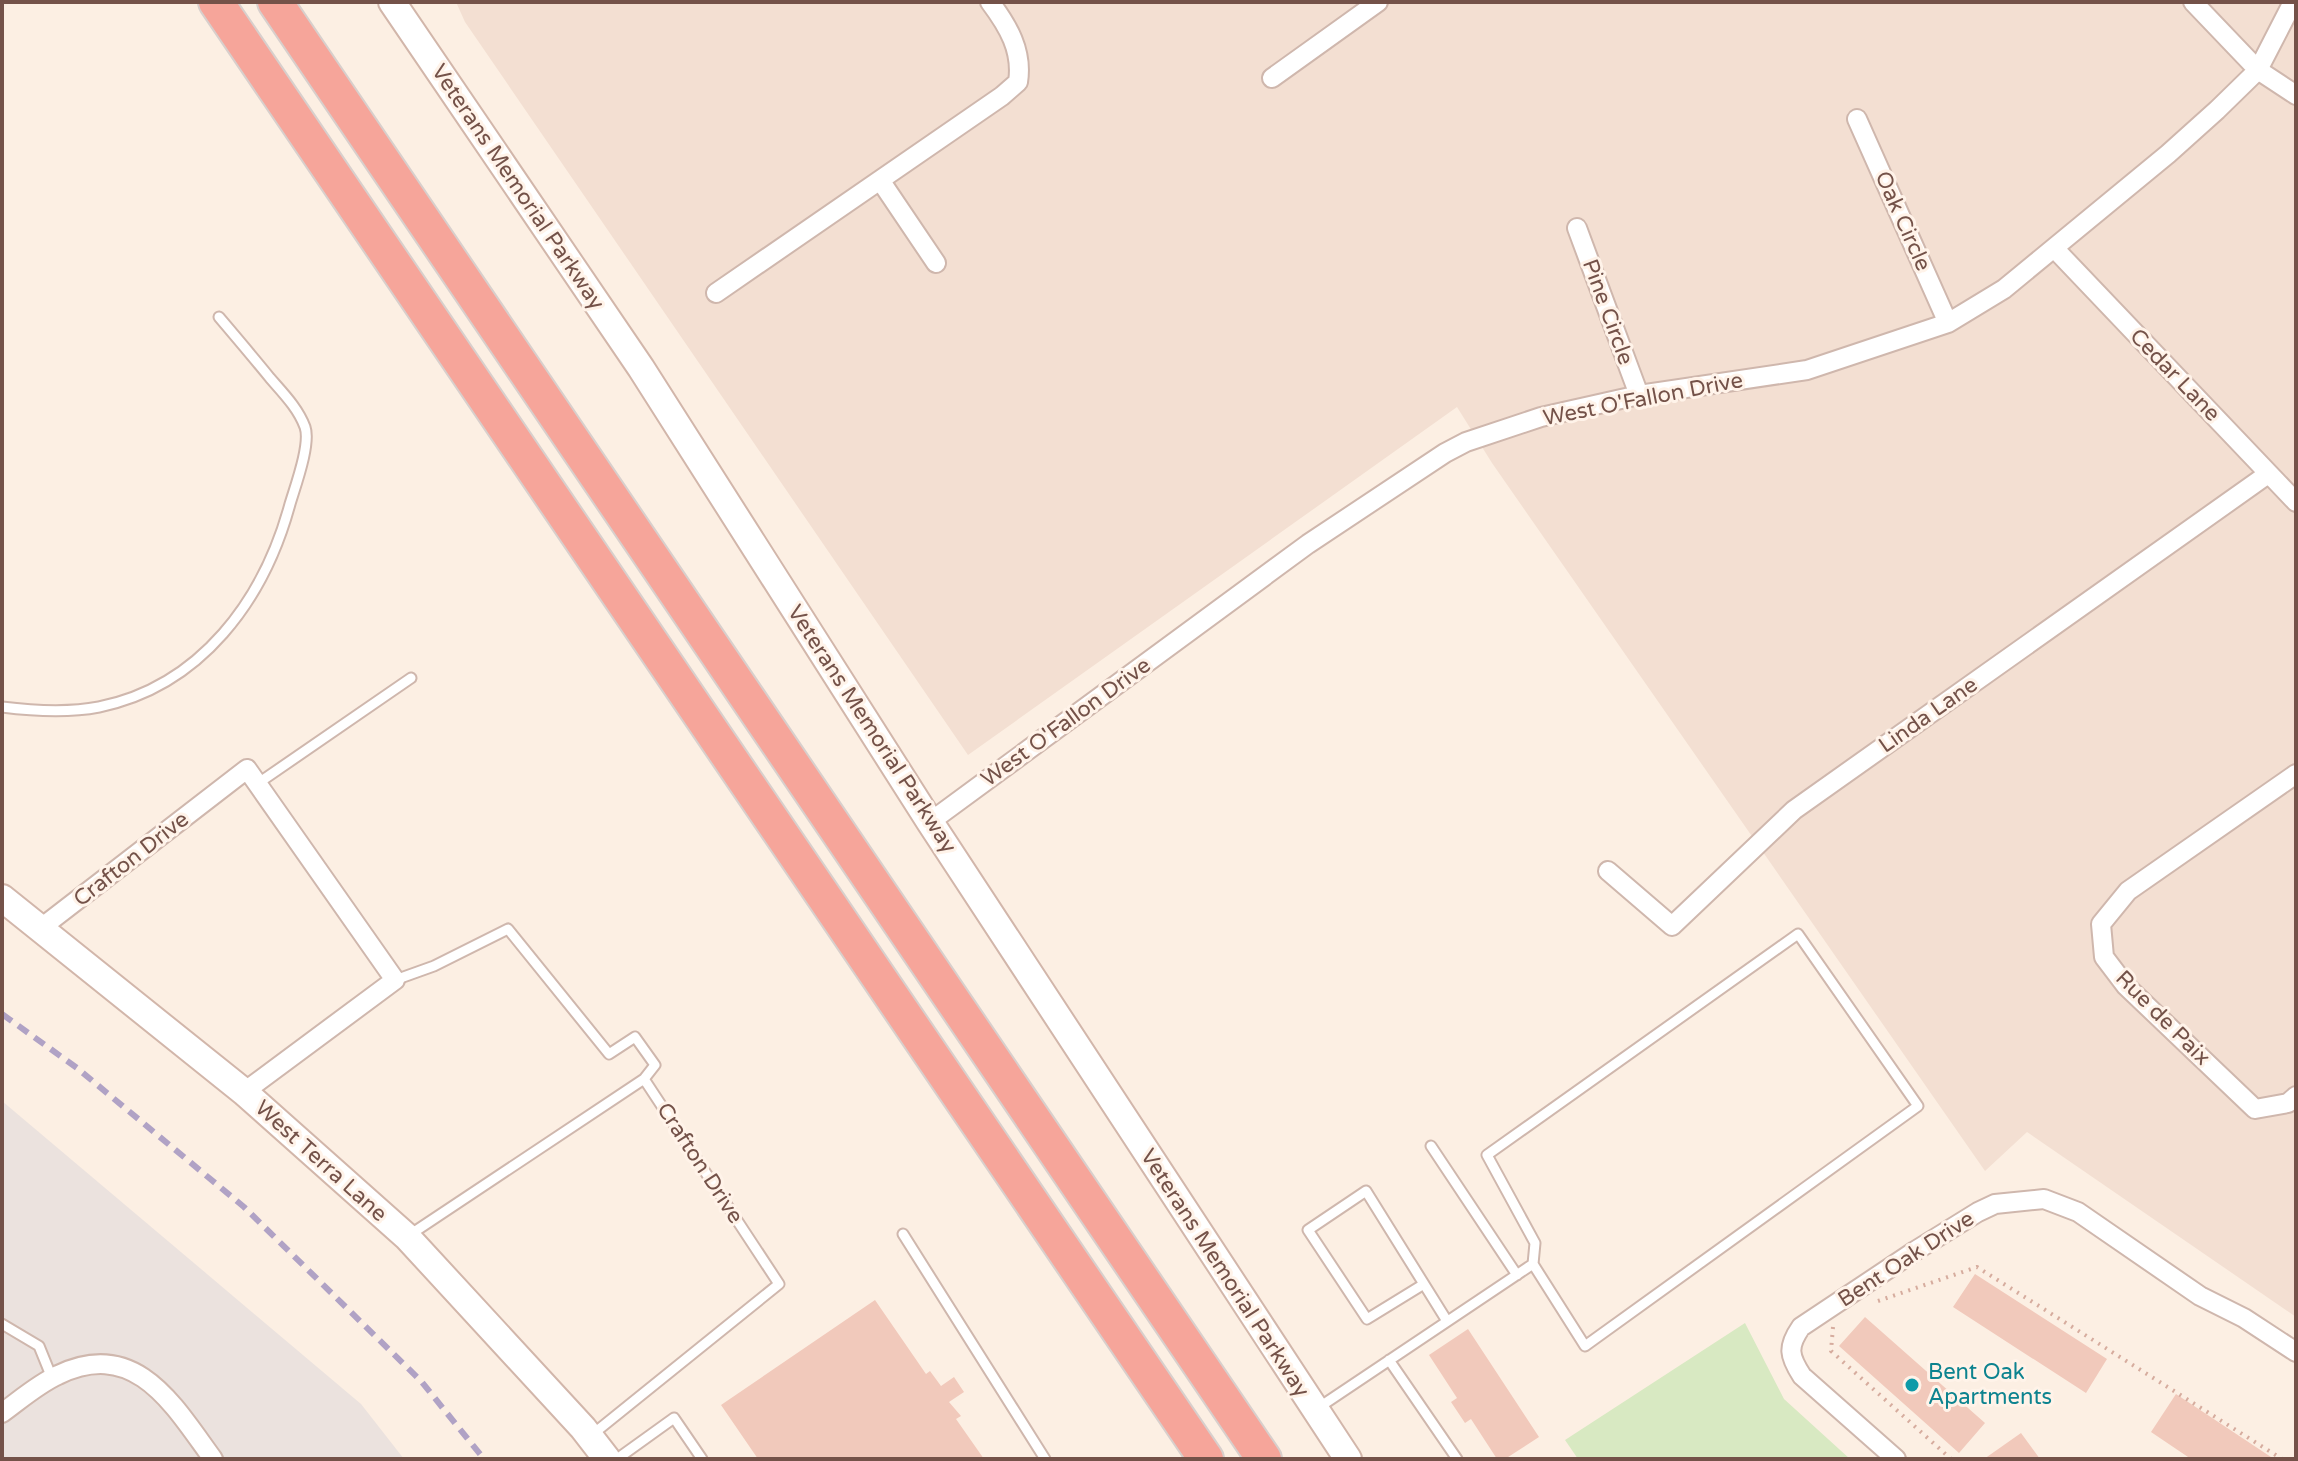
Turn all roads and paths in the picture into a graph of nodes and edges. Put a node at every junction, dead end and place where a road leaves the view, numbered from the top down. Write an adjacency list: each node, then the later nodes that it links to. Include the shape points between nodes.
1 (216, 2): 55 (highway)
2 (275, 2): 56 (highway)
3 (392, 2): 26 (street, Veterans Memorial Parkway, via 641,368)
4 (990, 2): 12 (street, via 1014,42 1021,66 1018,82)
5 (1378, 2): 9 (street)
6 (2193, 2): 8 (street)
7 (2293, 2): 8 (street, West O'Fallon Drive)
8 (2258, 70): 10 (street); 14 (street, West O'Fallon Drive, via 2168,154)
9 (1272, 78)
10 (2296, 95)
11 (1857, 119): 18 (street, Oak Circle)
12 (880, 180): 15 (street); 16 (street)
13 (1577, 228): 19 (street, Pine Circle)
14 (2054, 248): 18 (street, West O'Fallon Drive, via 2004,289); 20 (street, Cedar Lane)
15 (936, 263)
16 (716, 293)
17 (219, 317): 23 (lane, via 293,405 306,430 282,535 258,585 201,658 139,694 62,711)
18 (1948, 323): 19 (street, West O'Fallon Drive, via 1807,370)
19 (1639, 395): 26 (street, West O'Fallon Drive, via 1541,417 1445,453 1308,544)
20 (2268, 474): 21 (street, Cedar Lane); 27 (street, Linda Lane, via 1794,810 1672,926)
21 (2296, 502)
22 (411, 678): 25 (lane)
23 (2, 707)
24 (2296, 774): 33 (street, Rue de Paix, via 2128,891 2101,924 2104,957 2126,986 2255,1109 2288,1103)
25 (257, 784): 29 (street, Crafton Drive, via 247,769); 30 (street)
26 (930, 822): 47 (street, Veterans Memorial Parkway)
27 (1608, 871)
28 (2, 898): 29 (street, West Terra Lane)
29 (41, 928): 32 (street, West Terra Lane)
30 (395, 980): 31 (lane, via 508,929 609,1054 635,1037 655,1065); 32 (street)
31 (644, 1079): 36 (lane, Crafton Drive); 49 (lane, Crafton Drive, via 779,1284)
32 (244, 1092): 36 (street, West Terra Lane)
33 (2296, 1096)
34 (1431, 1146): 38 (lane)
35 (903, 1234): 54 (lane)
36 (407, 1237): 49 (street, West Terra Lane)
37 (1533, 1264): 37 (lane, via 1585,1346 1918,1106 1798,934 1487,1155 1535,1243); 38 (lane)
38 (1517, 1275): 41 (lane)
39 (1424, 1284): 39 (lane, via 1366,1191 1308,1230 1367,1319); 41 (lane)
40 (1875, 1302): 61 (path, via 1977,1267)
41 (1447, 1321): 45 (lane)
42 (2, 1324): 46 (lane, via 39,1346)
43 (1833, 1325): 60 (path, via 1831,1351)
44 (2296, 1352): 59 (street, Bent Oak Drive, via 2200,1296 2078,1212 2044,1199 1995,1204 1801,1327 1792,1340 1791,1360 1802,1376)
45 (1389, 1360): 47 (lane); 58 (lane)
46 (52, 1378): 48 (street); 50 (street, via 98,1364 137,1373 171,1401)
47 (1315, 1409): 57 (street, Veterans Memorial Parkway)
48 (2, 1413)
49 (590, 1436): 51 (street, West Terra Lane)
50 (213, 1459)
51 (607, 1459)
52 (617, 1459): 53 (lane, via 674,1418)
53 (702, 1459)
54 (1045, 1459)
55 (1206, 1459)
56 (1264, 1459)
57 (1348, 1459)
58 (1457, 1459)
59 (1896, 1459)
60 (1951, 1459)
61 (2282, 1459)

